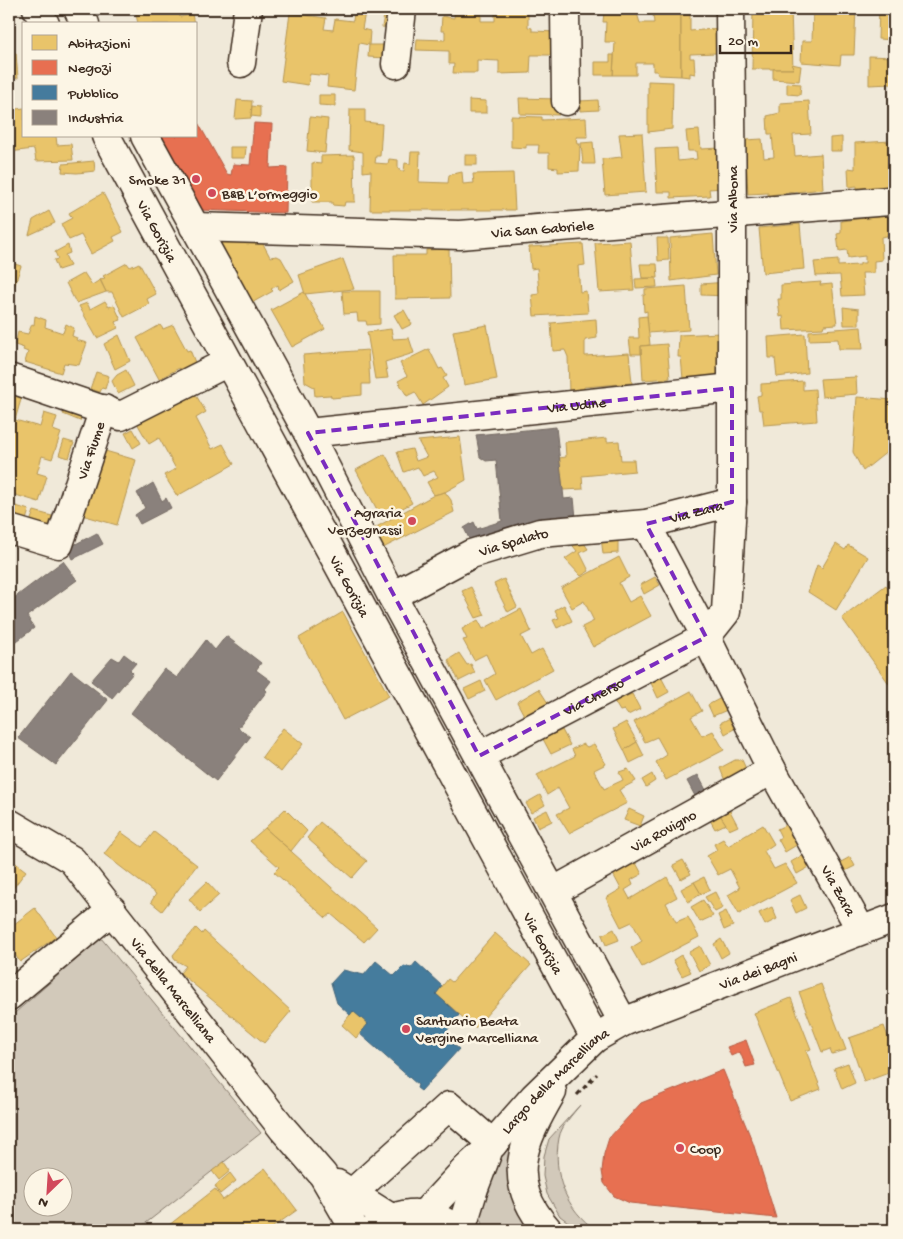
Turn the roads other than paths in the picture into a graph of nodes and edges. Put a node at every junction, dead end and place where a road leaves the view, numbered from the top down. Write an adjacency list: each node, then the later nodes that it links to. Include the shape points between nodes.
1 (37, 9): 7 (street)
2 (78, 9): 8 (street)
3 (248, 9): 9 (street)
4 (402, 9): 10 (street)
5 (565, 9): 11 (street)
6 (730, 9): 15 (street, Via Albona)
7 (44, 22)
8 (84, 22)
9 (241, 63)
10 (396, 64)
11 (566, 100)
12 (107, 138): 17 (street, Via Gorizia)
13 (146, 138): 16 (street)
14 (889, 201): 15 (street, Via San Gabriele)
15 (732, 212): 16 (street, Via San Gabriele, via 460,235); 19 (street, Via Albona)
16 (194, 226): 21 (street)
17 (228, 362): 20 (street, Via Fiume, via 121,416); 36 (street, Via Gorizia)
18 (9, 378): 20 (street)
19 (732, 388): 21 (street, Via Udine); 22 (street)
20 (104, 409): 24 (street, Via Fiume, via 60,544)
21 (308, 432): 25 (street)
22 (732, 502): 23 (street, Via Zara); 26 (street, Via Zara, via 726,612)
23 (646, 524): 25 (street, Via Spalato, via 540,533 471,554); 26 (street, Via Zara)
24 (9, 529)
25 (392, 596): 27 (street)
26 (706, 637): 27 (street, Via Cherso); 28 (street, Via Zara)
27 (479, 756): 30 (street)
28 (772, 770): 30 (street, Via Rovigno); 33 (street, Via Zara)
29 (9, 823): 31 (street, Via della Marcelliana, via 72,860)
30 (554, 891): 35 (street)
31 (112, 910): 34 (street); 39 (street, Via della Marcelliana, via 283,1129)
32 (894, 918): 33 (street, Via dei Bagni)
33 (861, 930): 35 (street, Via dei Bagni)
34 (9, 996)
35 (623, 1022): 36 (street, Largo della Marcelliana)
36 (595, 1038): 37 (street, Largo della Marcelliana)
37 (567, 1067): 38 (street, Largo della Marcelliana, via 534,1097); 45 (street, via 536,1119 522,1164 526,1199 532,1212)
38 (491, 1145): 40 (street, Largo della Marcelliana, via 449,1106); 41 (street, Largo della Marcelliana); 44 (street, Largo della Marcelliana)
39 (323, 1175): 42 (street, Via della Marcelliana); 43 (street, Via della Marcelliana)
40 (360, 1186)
41 (425, 1213): 42 (street, Largo della Marcelliana, via 408,1213); 44 (street, Largo della Marcelliana)
42 (382, 1224)
43 (355, 1230)
44 (460, 1230)
45 (548, 1230)

